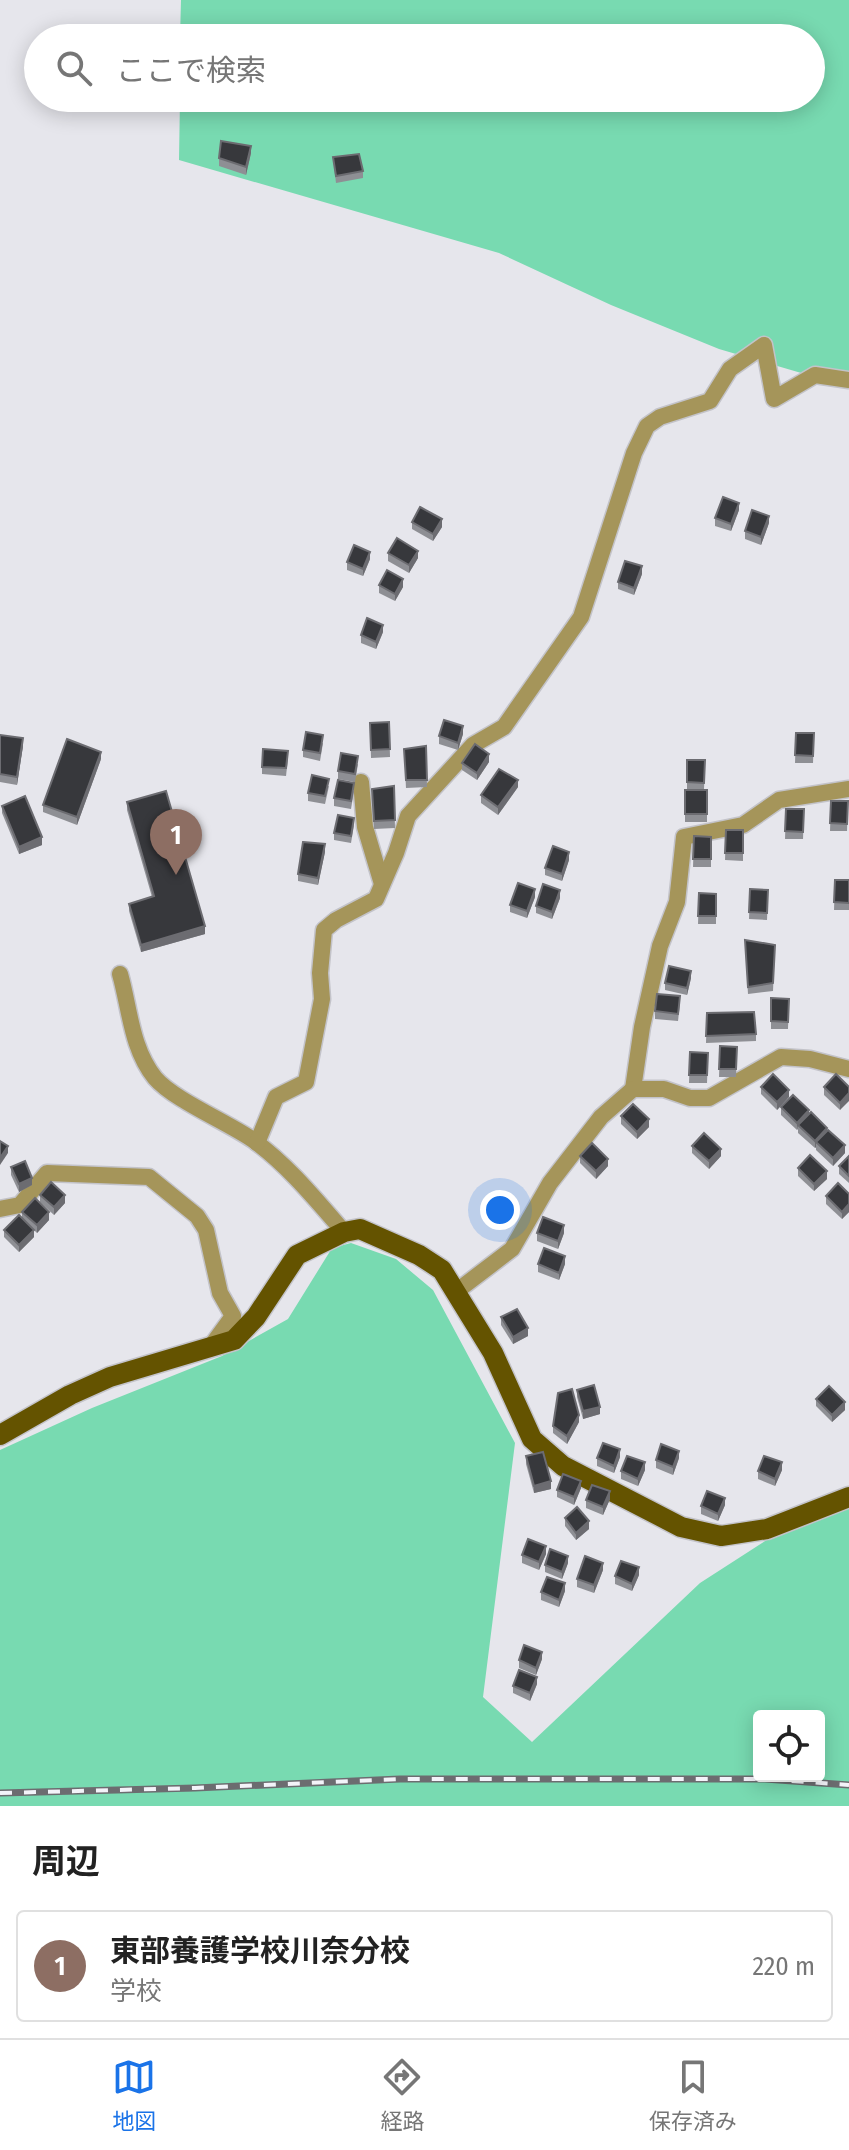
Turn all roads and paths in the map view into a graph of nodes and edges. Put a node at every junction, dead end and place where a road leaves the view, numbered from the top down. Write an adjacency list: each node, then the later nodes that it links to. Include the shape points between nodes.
1 (849, 380): 4 (street, via 815,375 774,399 764,345 730,369 710,401 647,426 581,617 504,727 473,745 408,816)
2 (361, 782): 4 (street, via 365,827)
3 (849, 789): 7 (street, via 779,800 743,825 684,837 677,902 660,946)
4 (382, 884): 8 (street, via 376,899 324,930 322,999 306,1082 276,1097)
5 (120, 974): 8 (street, via 136,1044 155,1078)
6 (846, 1065): 7 (street, via 781,1057 709,1098)
7 (633, 1089): 11 (street, via 601,1117 550,1183 512,1249)
8 (257, 1143): 10 (street)
9 (0, 1209): 12 (street, via 20,1205 47,1173 149,1177 197,1216 206,1230 220,1293 233,1316)
10 (344, 1232): 11 (main road, via 360,1229 419,1255 442,1270); 12 (main road, via 297,1255 249,1325 234,1340)
11 (457, 1291): 14 (main road, via 493,1353 532,1439 563,1466 681,1527 721,1536 767,1529)
12 (209, 1349): 13 (main road, via 110,1377)
13 (0, 1435)
14 (849, 1497)

